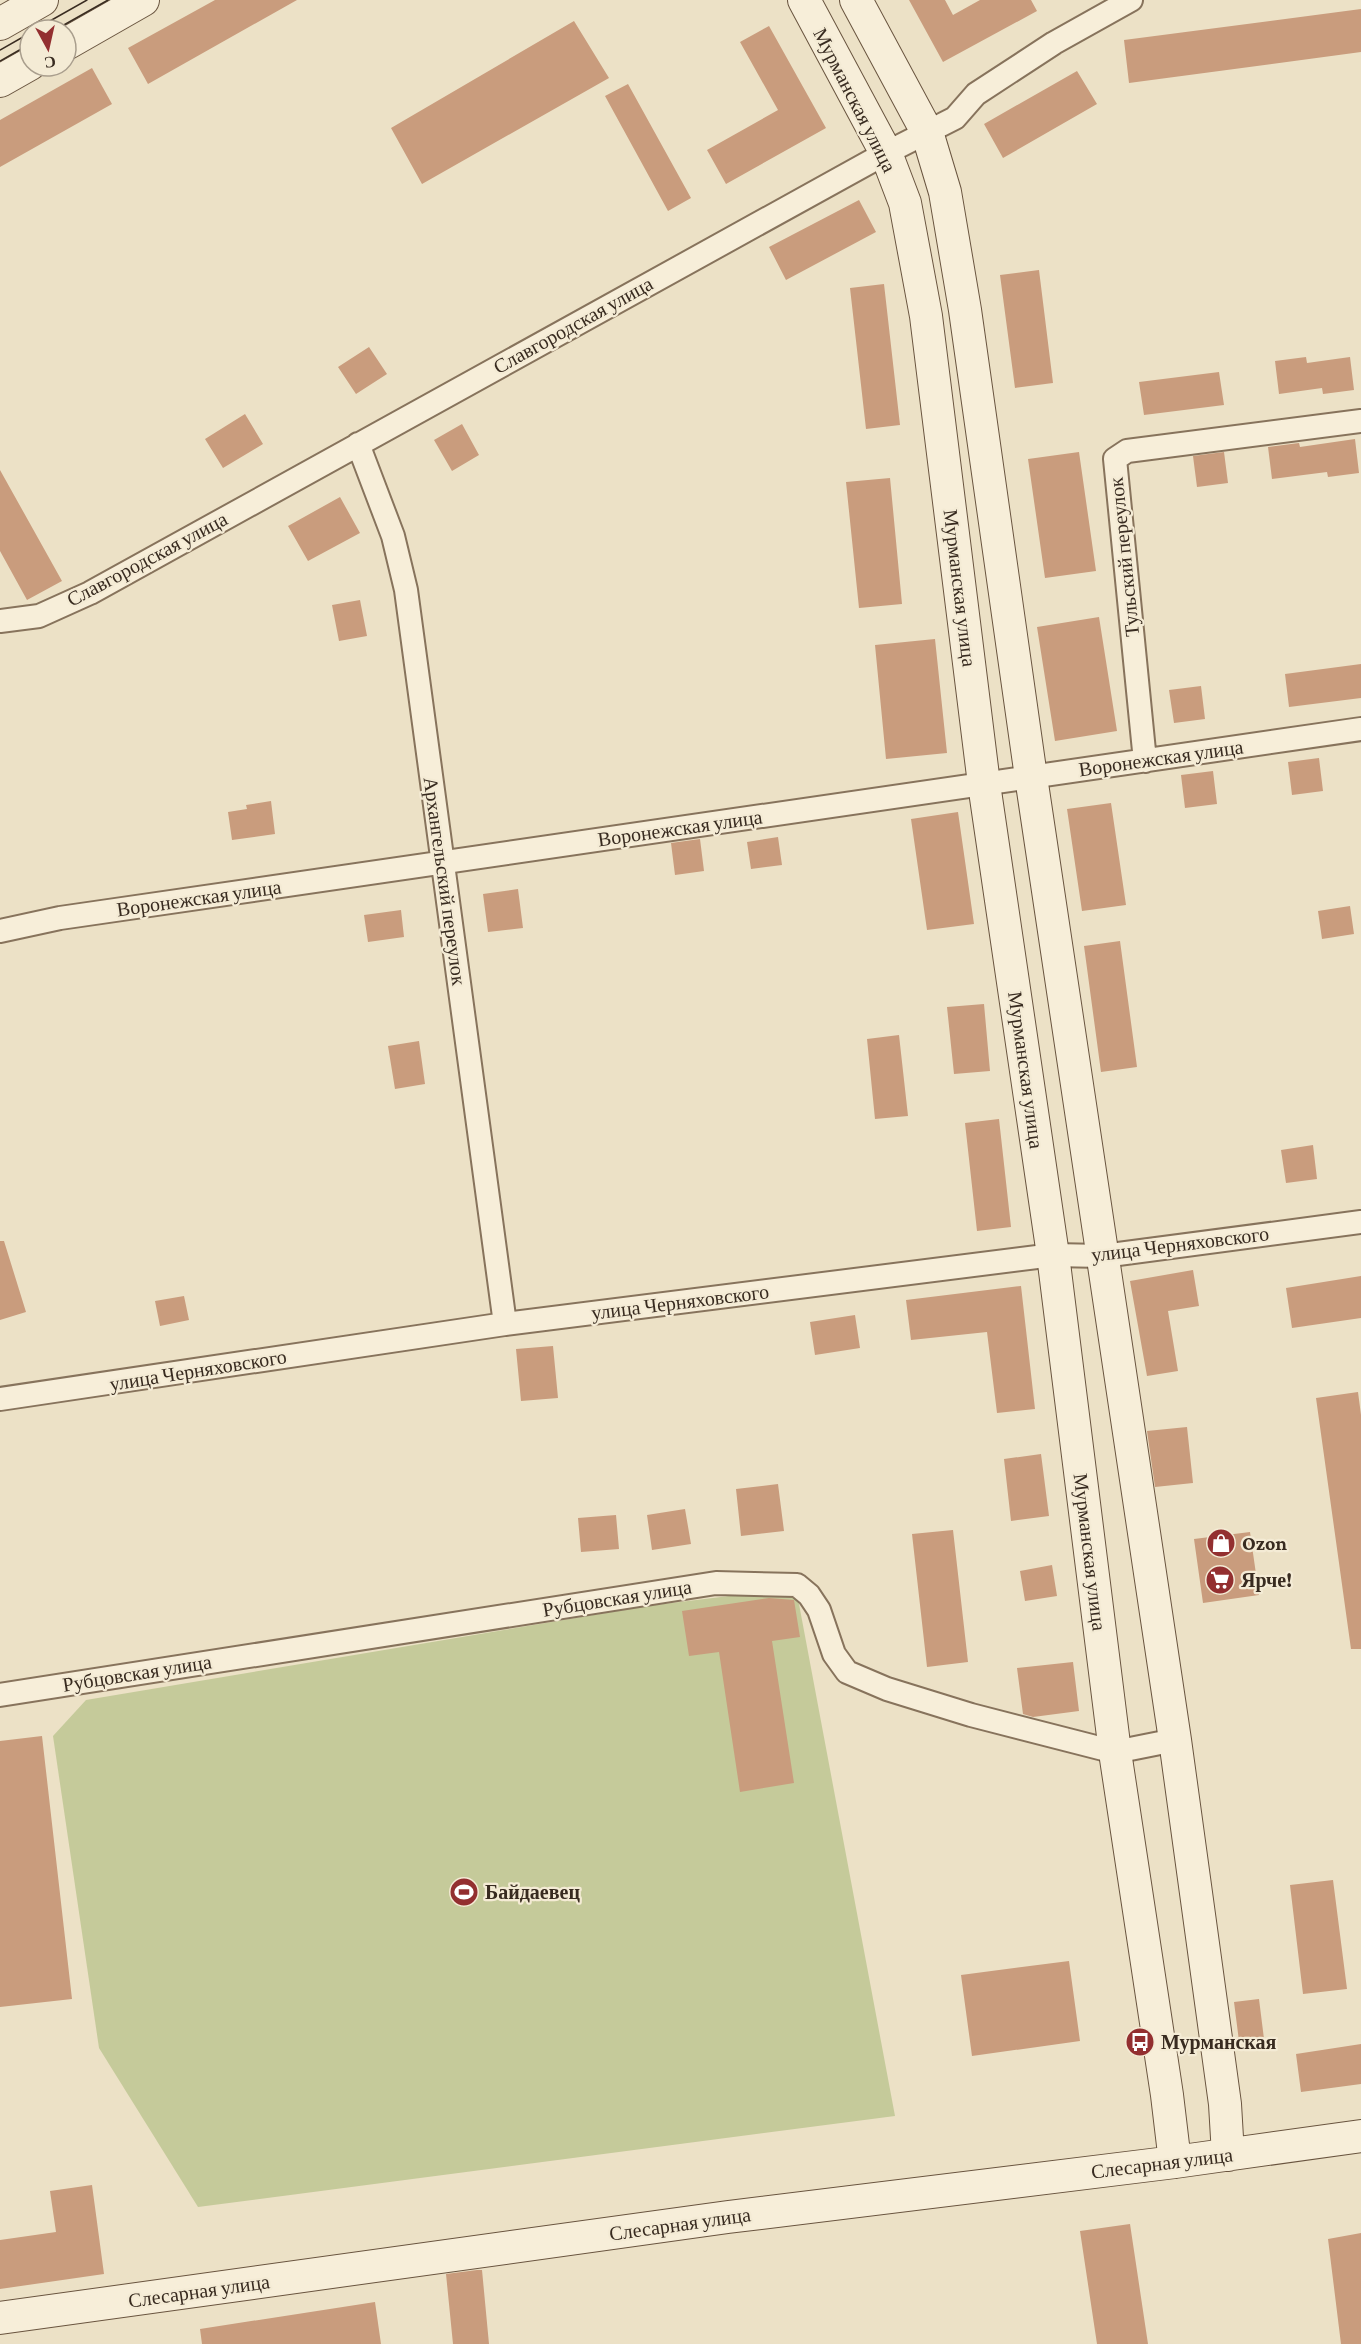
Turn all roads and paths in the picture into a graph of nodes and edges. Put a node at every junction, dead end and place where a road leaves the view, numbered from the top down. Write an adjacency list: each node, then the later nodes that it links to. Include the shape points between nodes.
1 (42, 0): 6 (main road)
2 (143, 0): 7 (main road)
3 (804, 0): 11 (main road, Мурманская улица)
4 (856, 0): 10 (main road)
5 (1131, 0): 10 (street, Славгородская улица, via 1054,43 976,94 955,118)
6 (0, 24)
7 (78, 37)
8 (18, 71): 9 (main road)
9 (0, 81)
10 (927, 132): 11 (street, Славгородская улица); 17 (main road, via 945,192 965,310)
11 (886, 153): 13 (street, Славгородская улица); 18 (main road, Мурманская улица, via 905,203 926,316)
12 (1361, 421): 16 (street, Тульский переулок, via 1127,451 1115,459)
13 (358, 444): 14 (street, Славгородская улица, via 90,593 39,616); 19 (street, Архангельский переулок, via 393,536 406,590)
14 (0, 621)
15 (1361, 729): 16 (street, Воронежская улица)
16 (1145, 761): 17 (street, Воронежская улица)
17 (1031, 777): 18 (street, Воронежская улица); 23 (main road)
18 (984, 784): 19 (street, Воронежская улица); 22 (main road, Мурманская улица)
19 (443, 863): 20 (street, Воронежская улица, via 60,918); 24 (street, Архангельский переулок)
20 (0, 931)
21 (1361, 1222): 23 (street, улица Черняховского)
22 (1053, 1255): 23 (street, улица Черняховского); 24 (street, улица Черняховского); 28 (main road, Мурманская улица)
23 (1103, 1256): 27 (main road)
24 (505, 1324): 25 (street, улица Черняховского)
25 (0, 1399)
26 (0, 1695): 28 (street, Рубцовская улица, via 716,1583 796,1585 809,1595 819,1611 834,1654 847,1672 929,1702)
27 (1175, 1740): 28 (street, Рубцовская улица); 30 (main road, via 1225,2104)
28 (1114, 1752): 31 (main road, Мурманская улица)
29 (1361, 2136): 30 (main road, Слесарная улица)
30 (1228, 2155): 31 (main road, Слесарная улица)
31 (1175, 2162): 32 (main road, Слесарная улица, via 728,2217)
32 (0, 2318)

